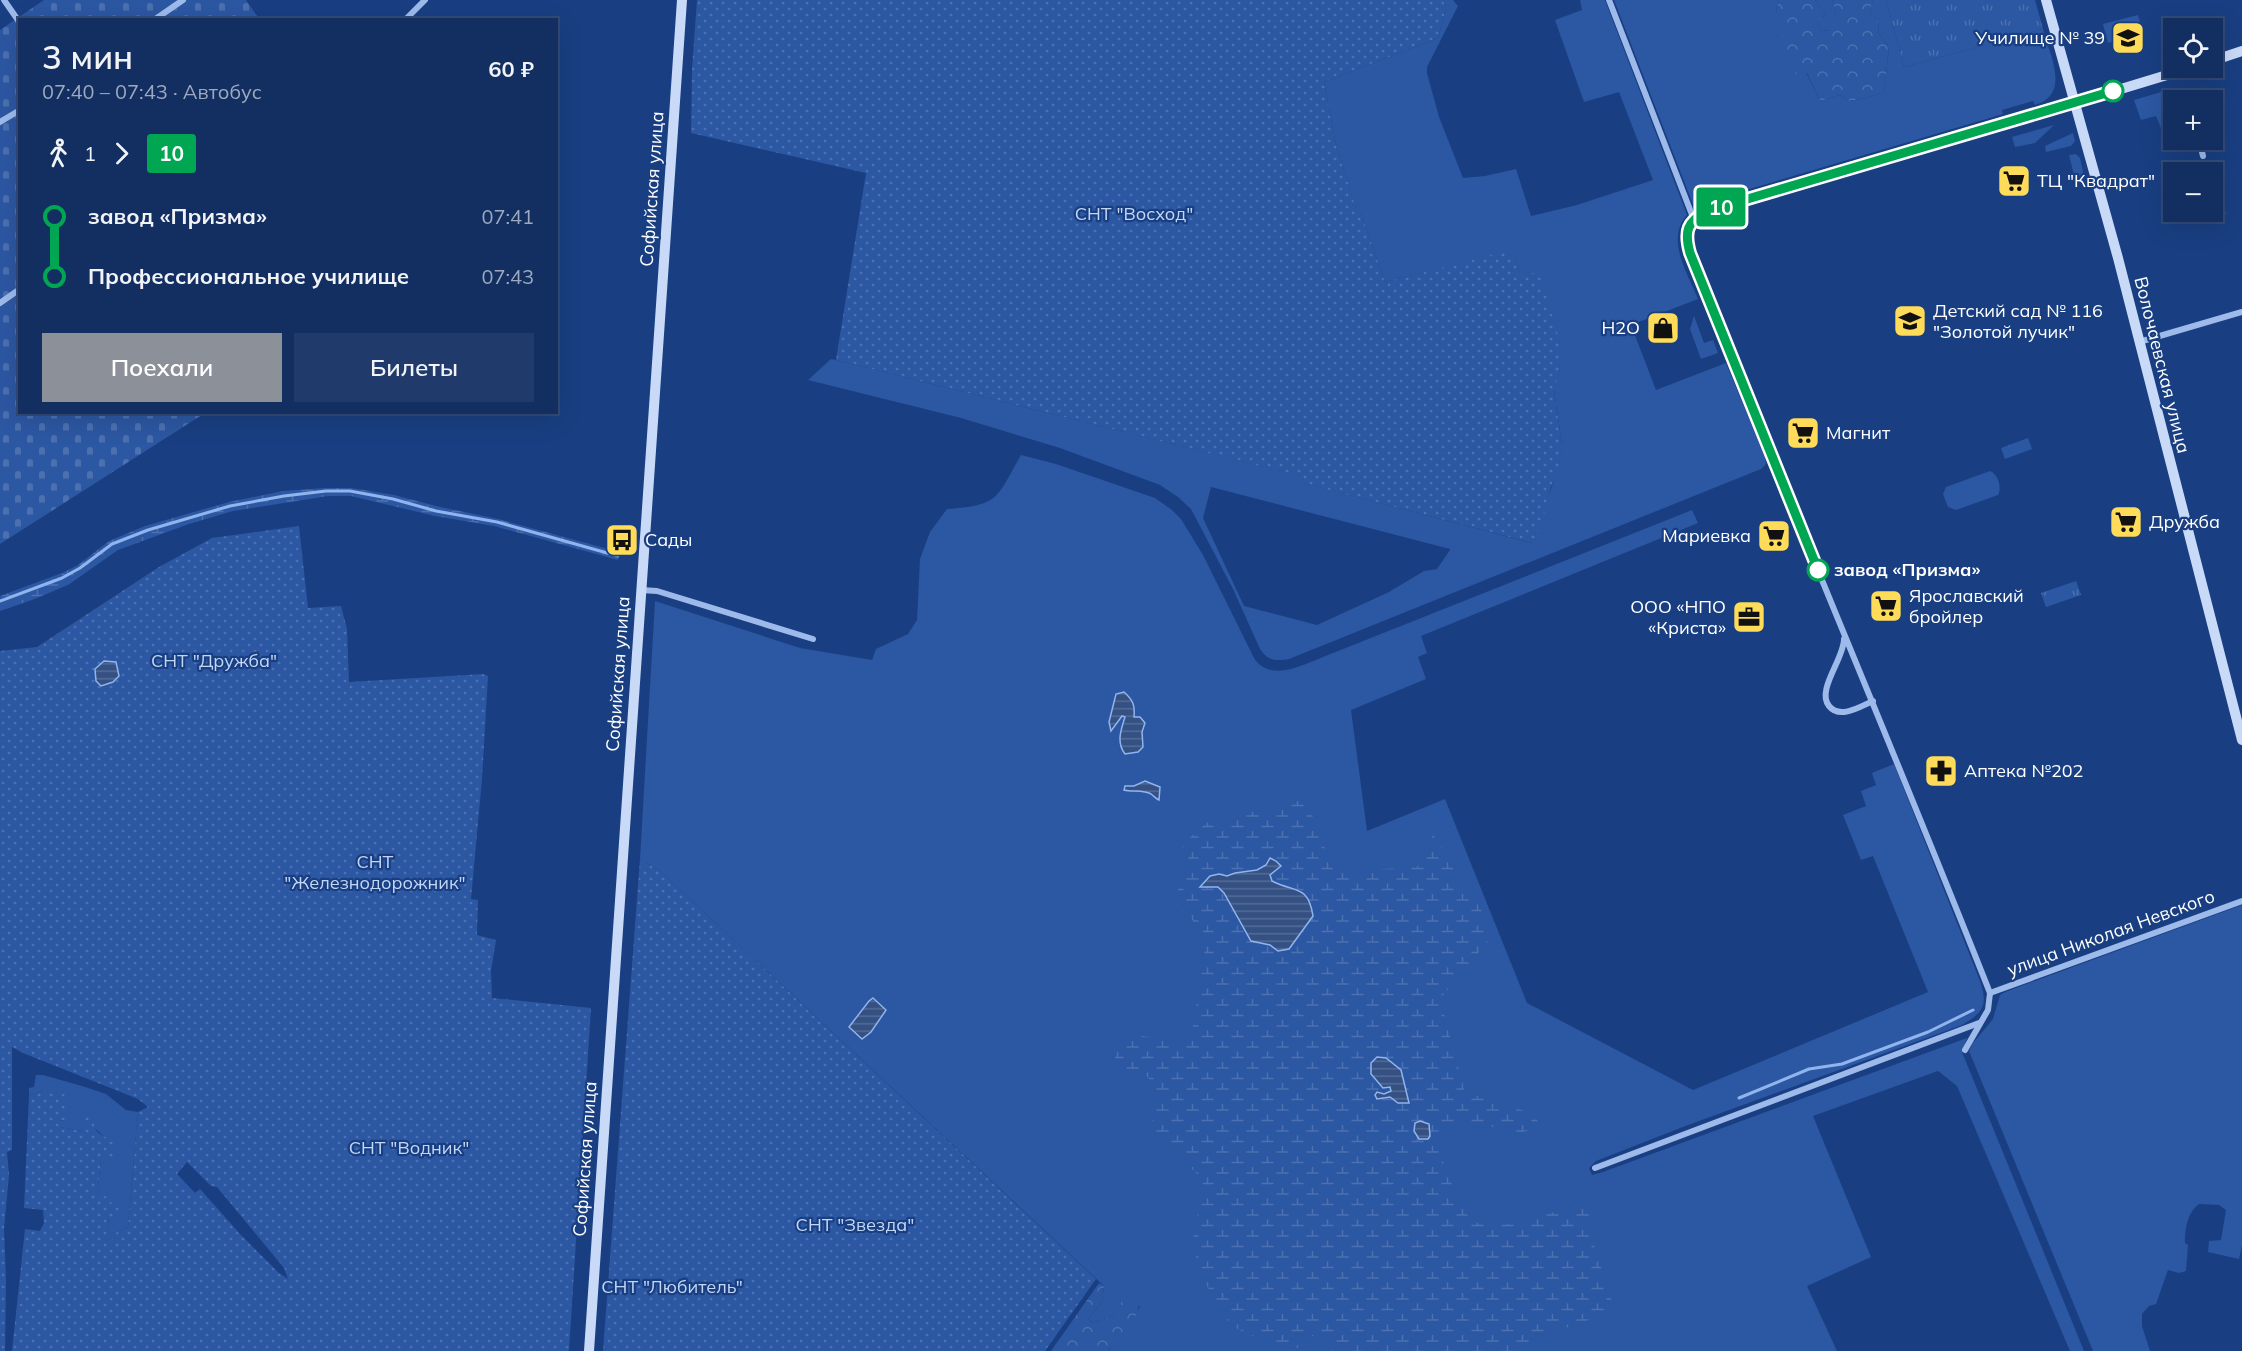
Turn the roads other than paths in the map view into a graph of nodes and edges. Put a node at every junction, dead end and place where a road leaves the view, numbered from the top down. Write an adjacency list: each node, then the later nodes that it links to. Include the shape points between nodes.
1 (4, 0): 9 (street)
2 (183, 0): 7 (street)
3 (425, 0): 8 (street)
4 (682, 0): 23 (main road, Софийская улица)
5 (1609, 0): 18 (street)
6 (2046, 0): 13 (main road, Волочаевская улица)
7 (157, 18)
8 (407, 18)
9 (18, 20)
10 (2242, 51): 11 (main road)
11 (2223, 57)
12 (2163, 76): 13 (main road)
13 (2074, 103): 18 (street, via 1707,211); 22 (main road, Волочаевская улица)
14 (18, 111): 15 (street)
15 (0, 122)
16 (2202, 150): 17 (street)
17 (2203, 156)
18 (1694, 220): 24 (street, via 1687,237 1690,253)
19 (18, 290): 20 (street)
20 (0, 303)
21 (2242, 312): 22 (street)
22 (2139, 342): 27 (main road, Волочаевская улица)
23 (640, 590): 25 (street, via 657,591); 33 (main road, Софийская улица)
24 (1842, 630): 26 (street); 26 (street, via 1843,650 1826,691 1827,703 1842,712)
25 (813, 639)
26 (1873, 701): 29 (street)
27 (2242, 740)
28 (2242, 901): 29 (street, улица Николая Невского)
29 (1990, 993): 30 (street, via 1990,1005)
30 (1979, 1023): 31 (street); 32 (street)
31 (1965, 1050)
32 (1595, 1168)
33 (589, 1351)

